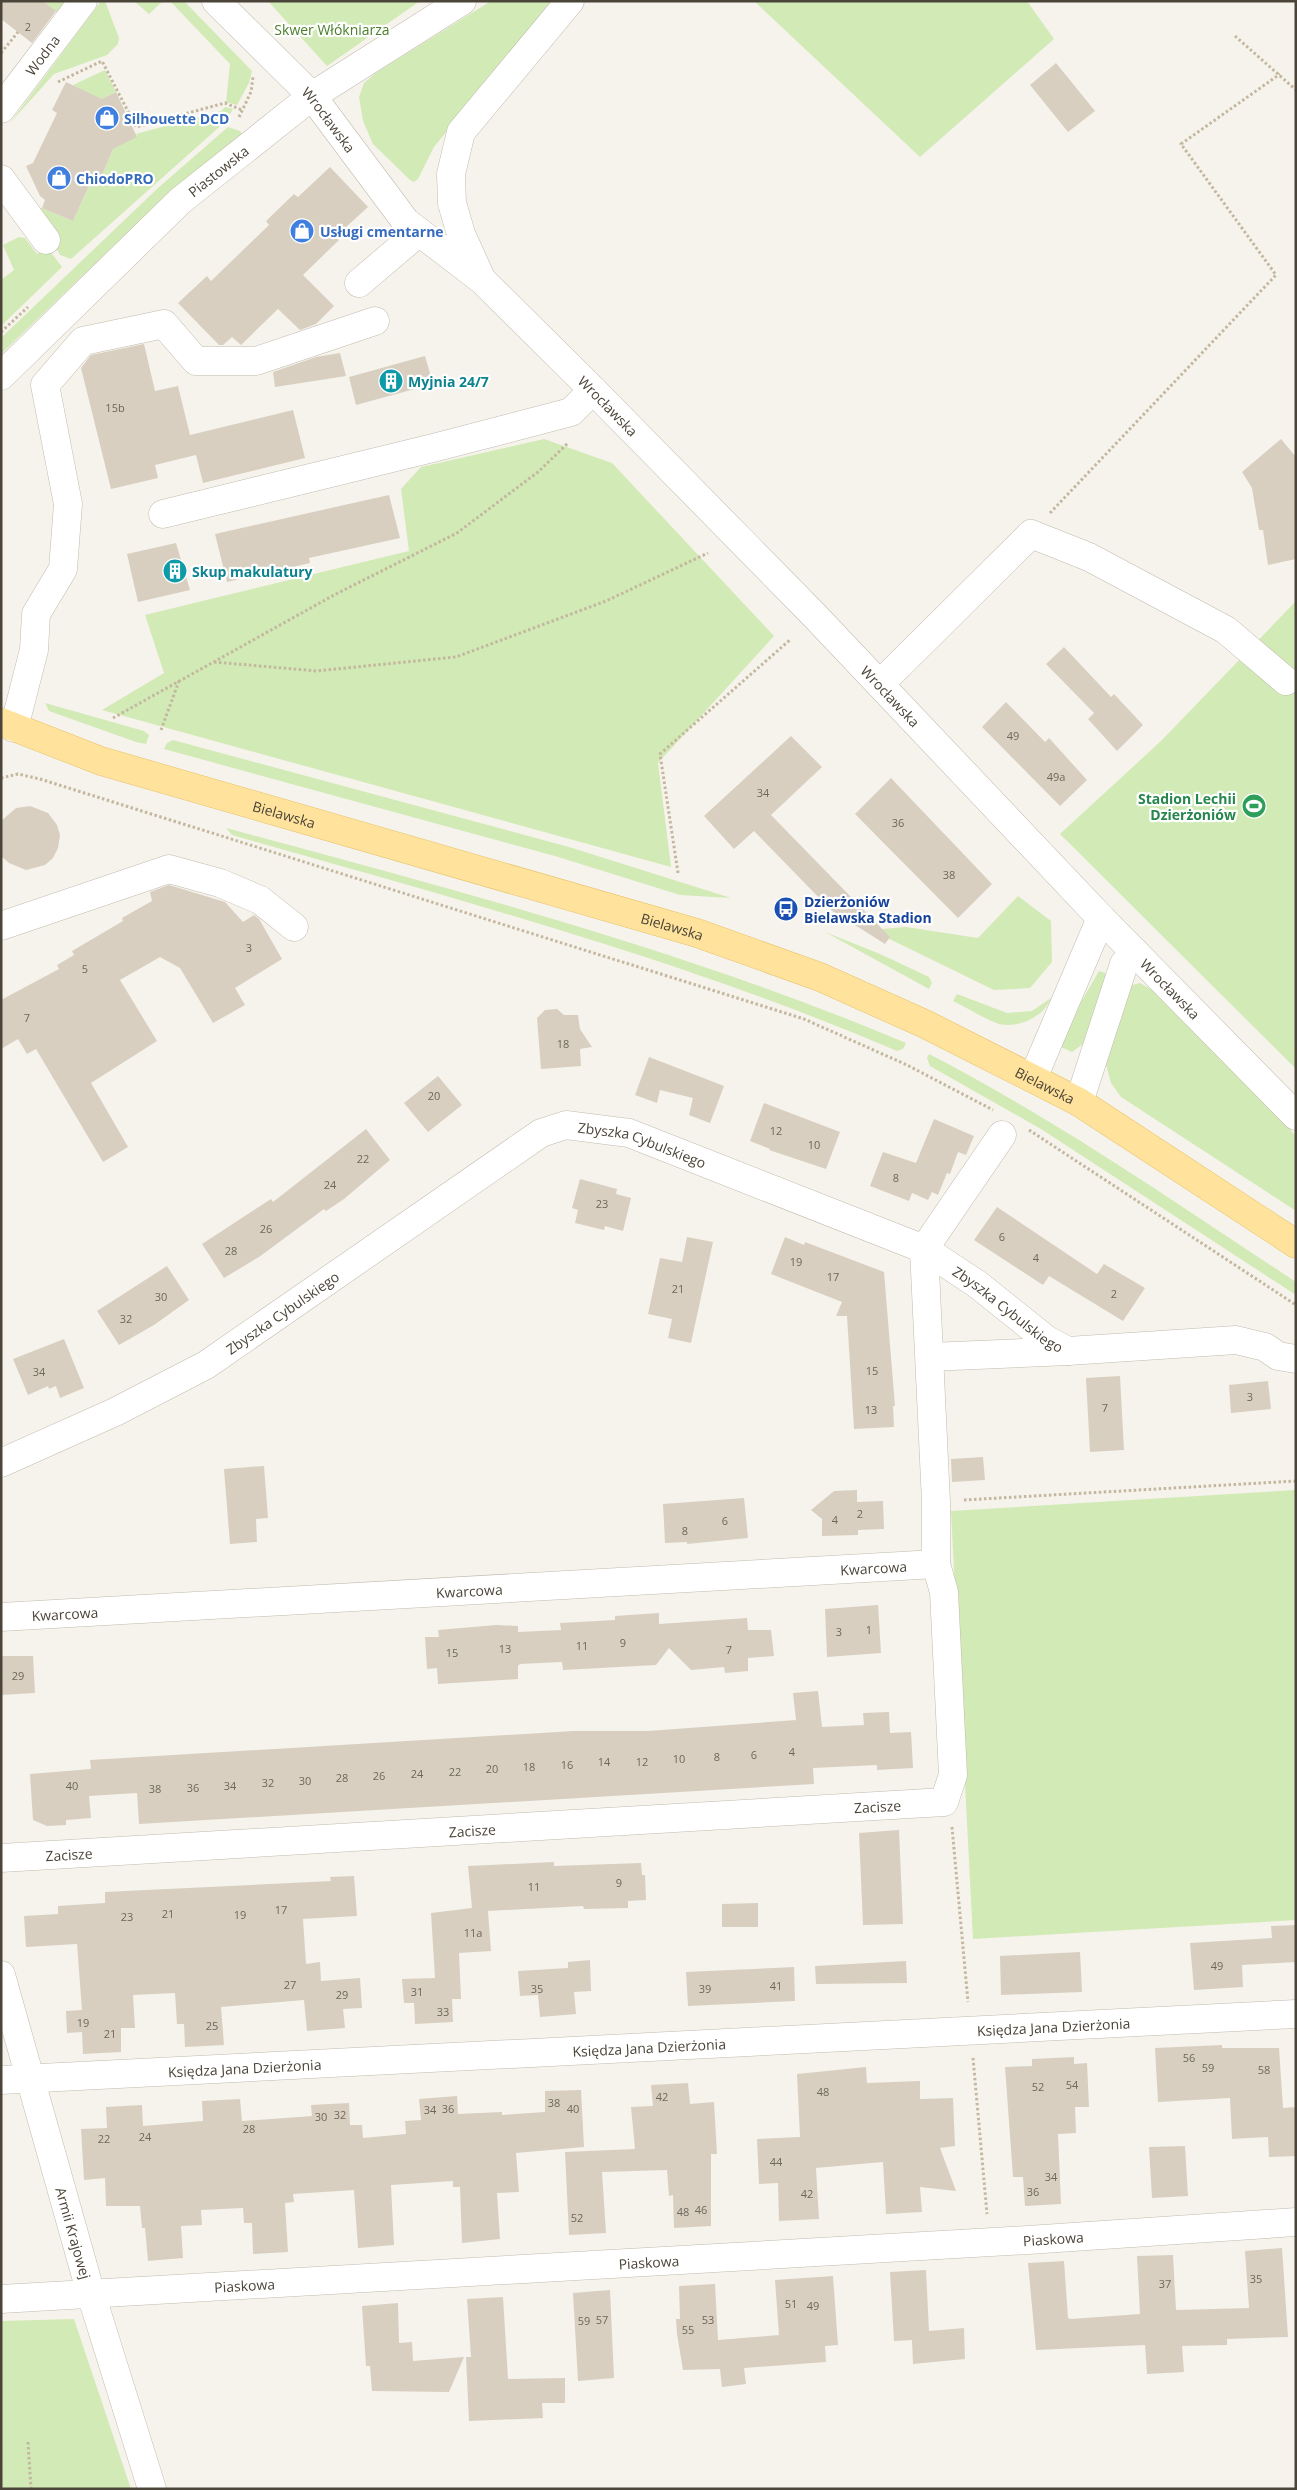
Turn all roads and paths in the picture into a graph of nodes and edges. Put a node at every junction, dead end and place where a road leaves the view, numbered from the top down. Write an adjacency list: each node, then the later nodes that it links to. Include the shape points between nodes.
1 (83, 1): 13 (street, Wodna)
2 (216, 1): 12 (street, Wrocławska)
3 (462, 1): 12 (street, Piastowska)
4 (570, 1): 19 (street, Wrocławska, via 461,132 451,174 452,203 461,234)
5 (18, 32): 7 (path)
6 (1235, 36): 8 (path)
7 (1, 53)
8 (1280, 74): 11 (path); 28 (path, via 1181,144 1276,275)
9 (254, 75): 14 (path, via 251,92)
10 (56, 84): 14 (path, via 102,61 136,127 225,103)
11 (1296, 90)
12 (312, 96): 17 (street, Wrocławska, via 406,222); 24 (street, Piastowska, via 180,201)
13 (1, 109)
14 (242, 110): 15 (path)
15 (237, 120)
16 (1, 179): 18 (street)
17 (419, 232): 19 (street, Wrocławska); 20 (street)
18 (46, 240)
19 (482, 280): 25 (street, Wrocławska)
20 (359, 283)
21 (34, 301): 23 (path)
22 (375, 321): 36 (street, via 256,362 196,361 164,324 83,341 45,385 68,504 63,569 36,614 34,650)
23 (1, 332)
24 (1, 376)
25 (593, 390): 27 (street, via 570,412); 34 (street, Wrocławska)
26 (572, 439): 31 (path, via 538,472 458,533 334,595)
27 (163, 514)
28 (1031, 534): 33 (street, via 1089,557 1226,630); 34 (street)
29 (708, 553): 31 (path, via 606,601 456,657 317,671)
30 (791, 639): 39 (path, via 660,754)
31 (213, 662): 32 (path)
32 (180, 681): 35 (path); 37 (path)
33 (1286, 681)
34 (880, 684): 40 (street, Wrocławska)
35 (112, 718)
36 (8, 725): 44 (main road, Bielawska, via 101,761 697,932 820,977 926,1024)
37 (161, 730)
38 (1, 778): 47 (path, via 18,774 40,779 804,1019 907,1065)
39 (678, 873)
40 (1101, 918): 43 (street, Wrocławska); 44 (street)
41 (1, 926): 42 (street, via 169,869 220,883 260,900)
42 (294, 927)
43 (1135, 952): 45 (street, via 1124,964); 46 (street, Wrocławska)
44 (1033, 1078): 45 (main road, Bielawska)
45 (1079, 1102): 48 (main road, Bielawska)
46 (1296, 1116)
47 (1011, 1126): 49 (street); 50 (path)
48 (1296, 1244)
49 (924, 1249): 51 (street, Zbyszka Cybulskiego, via 977,1284 1046,1340); 52 (street); 54 (street, Zbyszka Cybulskiego, via 629,1132 566,1125 541,1133 206,1365 115,1412)
50 (1296, 1306)
51 (1068, 1352): 52 (street); 53 (street, Zbyszka Cybulskiego, via 1236,1340 1265,1347 1278,1356)
52 (930, 1357): 56 (street)
53 (1296, 1359)
54 (1, 1463)
55 (1296, 1481): 56 (path)
56 (936, 1502): 57 (street)
57 (936, 1564): 58 (street, Kwarcowa); 59 (street, Zacisze, via 944,1592 953,1775 944,1802)
58 (1, 1618)
59 (1, 1858)
60 (1, 1975): 63 (street, Armii Krajowej)
61 (1296, 2014): 63 (street, Księdza Jana Dzierżonia)
62 (1, 2080): 63 (street, Księdza Jana Dzierżonia)
63 (31, 2080): 65 (street, Armii Krajowej)
64 (1296, 2222): 65 (street, Piaskowa)
65 (91, 2294): 66 (street, Piaskowa); 69 (street, Armii Krajowej)
66 (1, 2299)
67 (28, 2442): 68 (path)
68 (31, 2489)
69 (152, 2489)

